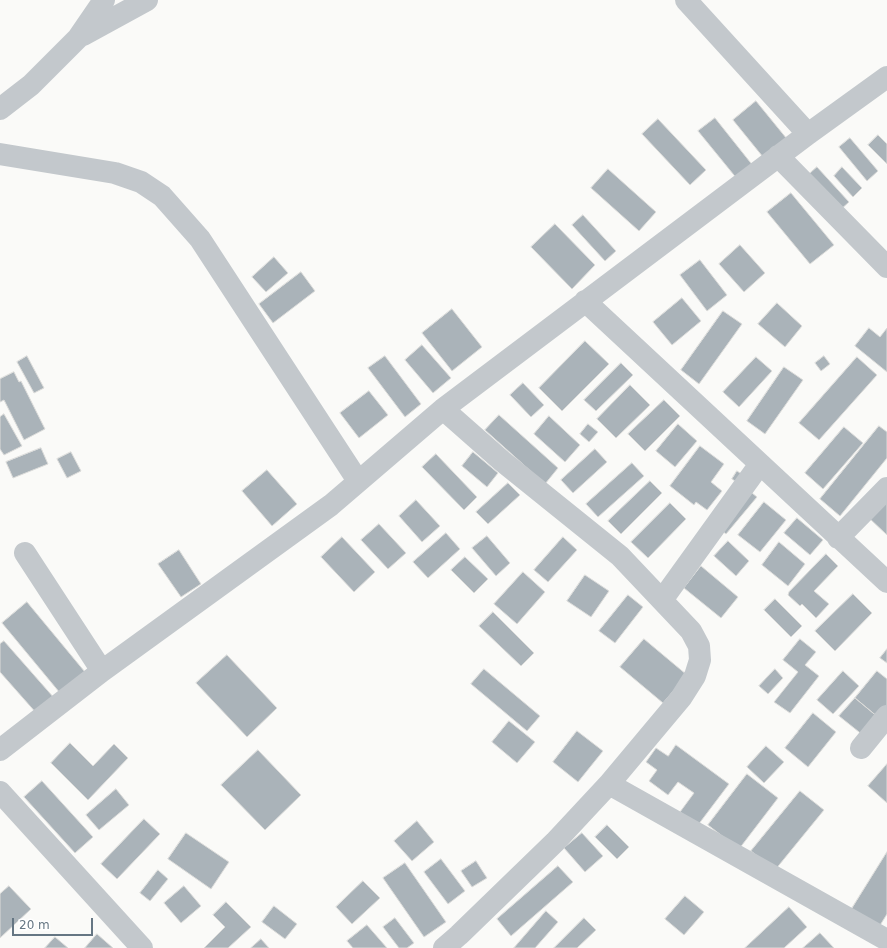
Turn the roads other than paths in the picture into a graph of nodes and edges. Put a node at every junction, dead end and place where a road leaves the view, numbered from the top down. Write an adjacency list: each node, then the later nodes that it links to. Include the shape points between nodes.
1 (104, 0): 4 (street)
2 (147, 0): 4 (street)
3 (686, 0): 7 (street)
4 (78, 38): 6 (street, via 31,85)
5 (887, 77): 7 (street)
6 (0, 109)
7 (808, 134): 9 (street)
8 (0, 154): 14 (street, via 115,173 141,182 162,196 200,239)
9 (778, 156): 10 (street); 11 (street)
10 (887, 267)
11 (585, 302): 12 (street); 13 (street)
12 (443, 409): 14 (street); 19 (street, via 502,461 620,556)
13 (760, 464): 16 (street); 19 (street)
14 (358, 482): 20 (street)
15 (887, 488): 16 (street)
16 (838, 538): 18 (street)
17 (25, 553): 20 (street)
18 (887, 582)
19 (662, 600): 24 (street, via 691,631 699,646 700,660 695,676 681,698)
20 (102, 671): 23 (street)
21 (887, 716): 22 (street)
22 (861, 748)
23 (0, 750)
24 (608, 784): 26 (street); 27 (street)
25 (0, 792): 28 (street)
26 (887, 940)
27 (458, 944)
28 (142, 948)

